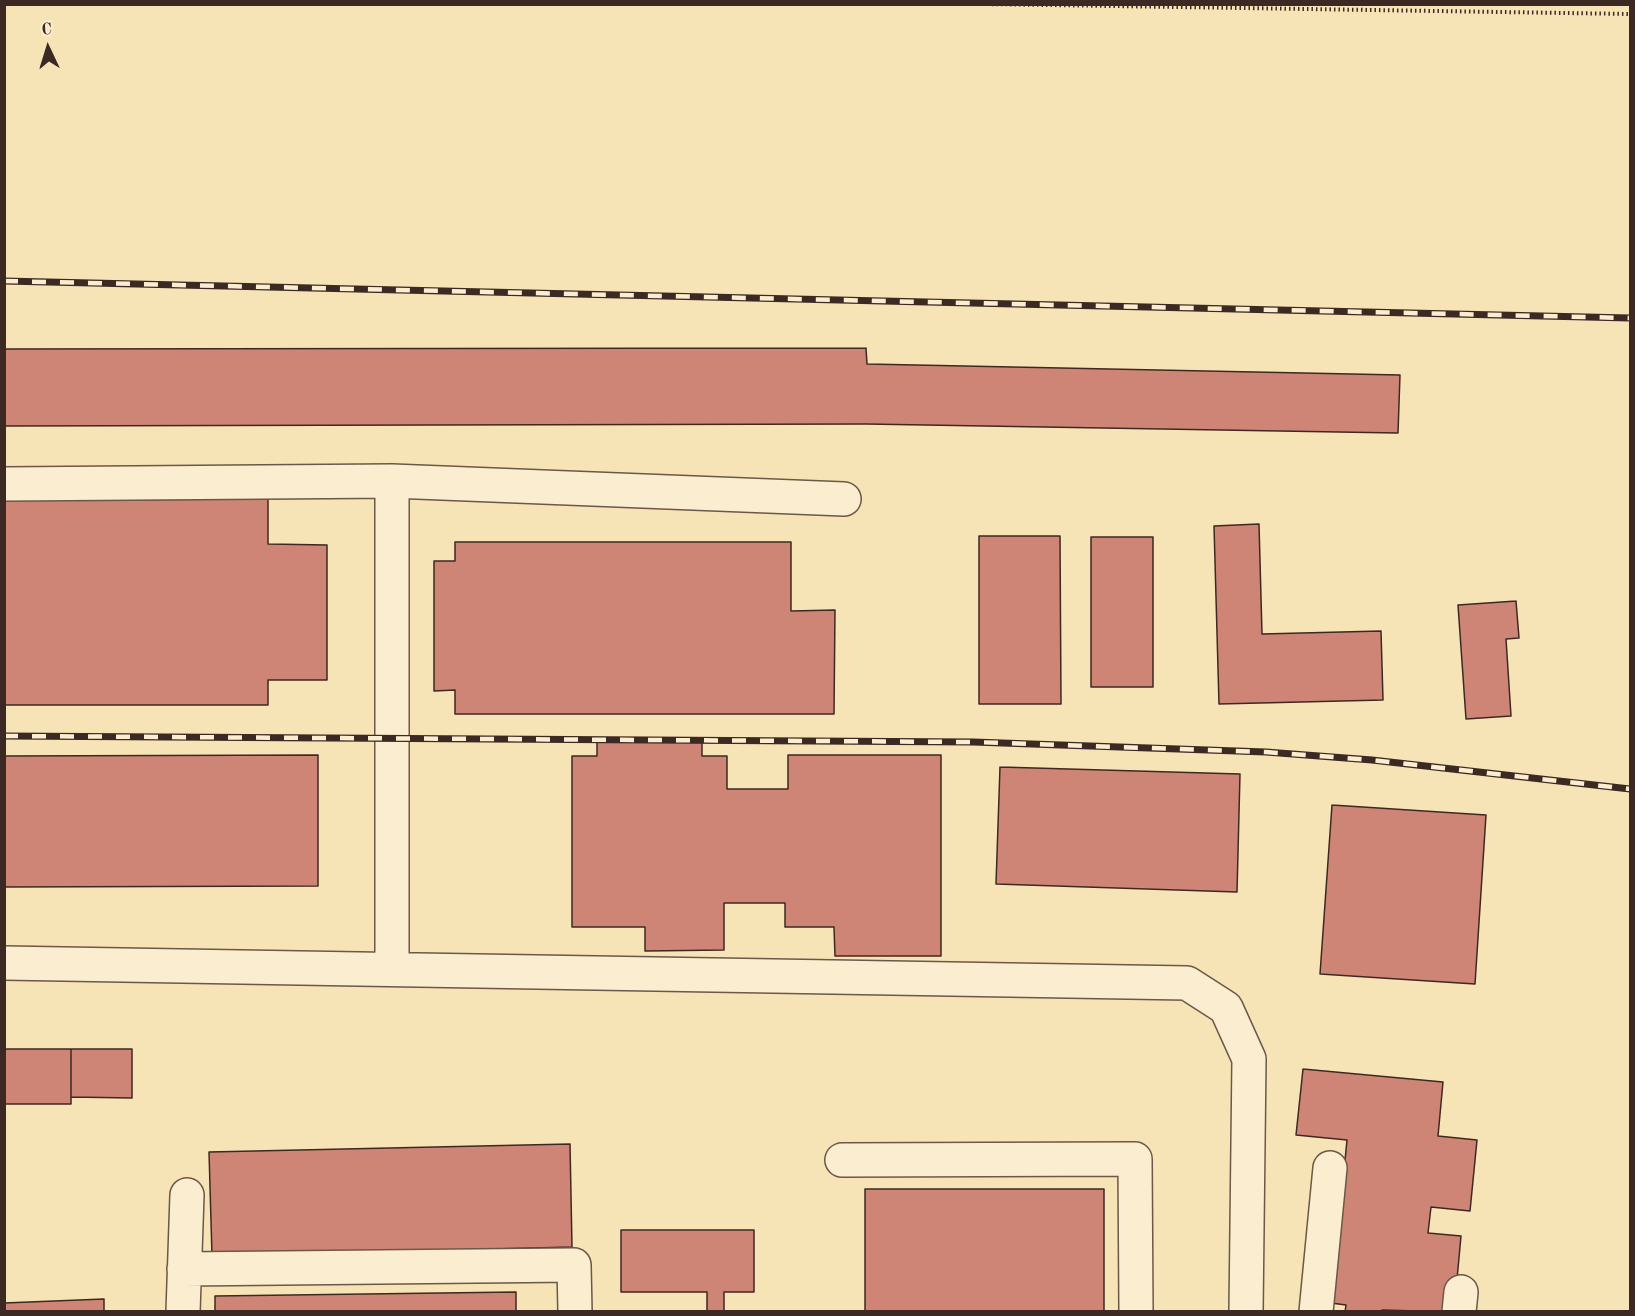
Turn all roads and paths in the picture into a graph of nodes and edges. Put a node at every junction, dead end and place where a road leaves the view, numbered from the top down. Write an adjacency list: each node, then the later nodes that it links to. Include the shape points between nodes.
1 (983, 4): 2 (path)
2 (1630, 14)
3 (392, 480): 4 (street); 5 (street); 7 (street)
4 (4, 484)
5 (844, 500)
6 (4, 963): 7 (street)
7 (392, 969): 15 (street, via 1187,983 1226,1008 1249,1059)
8 (842, 1160): 14 (street, via 1135,1159)
9 (1330, 1168): 16 (street)
10 (187, 1195): 11 (street)
11 (184, 1269): 12 (street); 13 (street, via 574,1265)
12 (183, 1311)
13 (575, 1311)
14 (1136, 1311)
15 (1246, 1311)
16 (1316, 1311)

